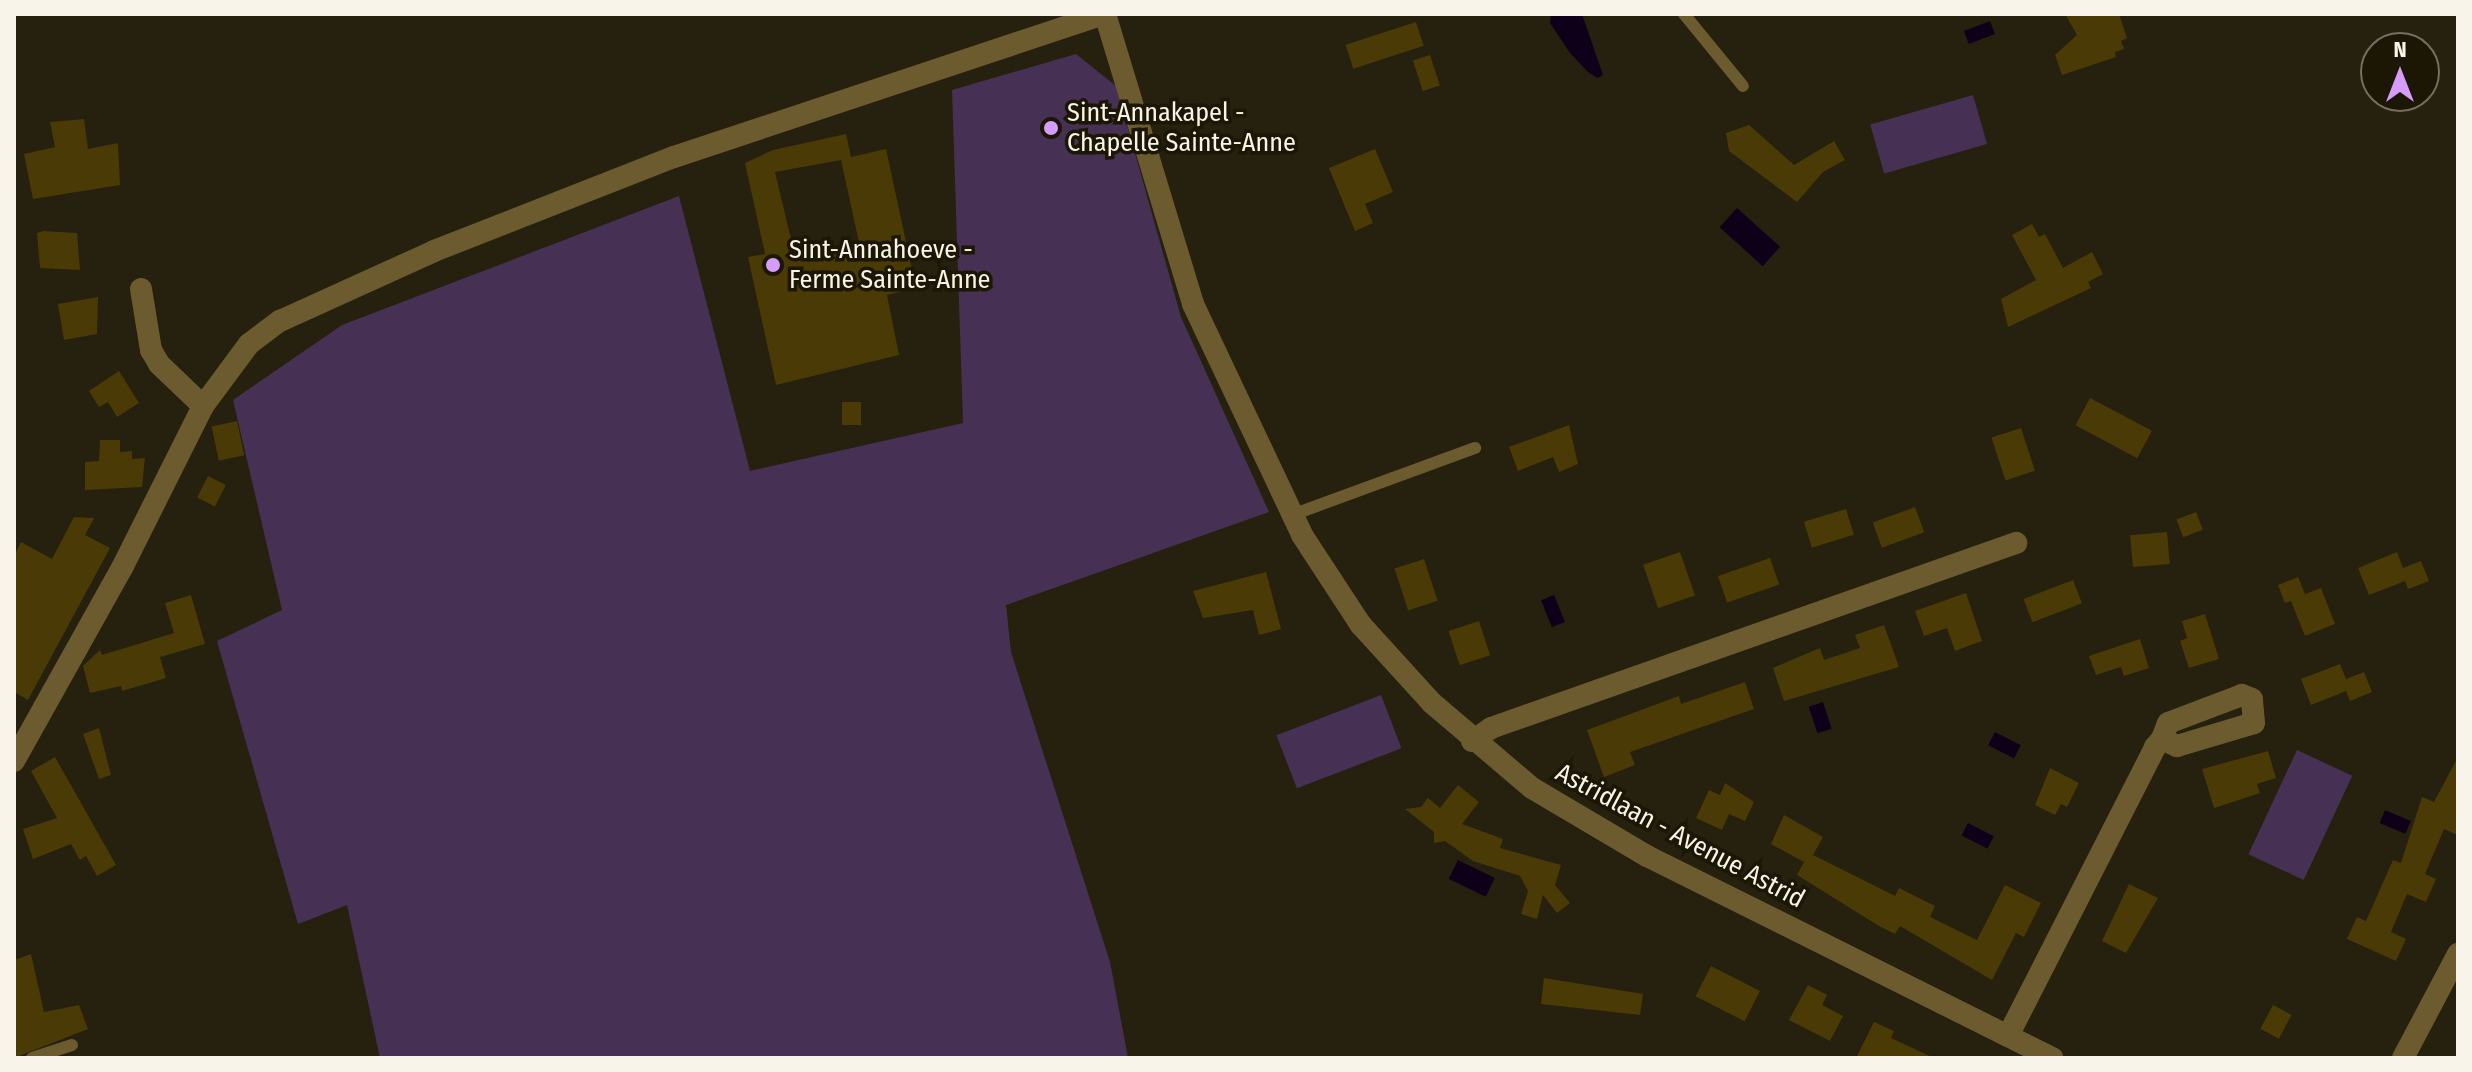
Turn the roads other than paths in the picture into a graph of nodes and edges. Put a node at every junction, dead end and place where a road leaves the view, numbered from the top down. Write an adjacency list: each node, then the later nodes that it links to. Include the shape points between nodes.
1 (1104, 14): 5 (street, via 671,158 310,304 249,344); 7 (street, Astridlaan - Avenue Astrid, via 1193,304)
2 (1684, 14): 3 (lane)
3 (1743, 86)
4 (141, 289): 5 (street, via 151,350)
5 (203, 406): 11 (street, via 122,568)
6 (1475, 448): 7 (lane)
7 (1292, 515): 10 (street, Astridlaan - Avenue Astrid, via 1361,625)
8 (2016, 543): 10 (street, via 1491,728)
9 (2162, 739): 13 (street, via 2145,762)
10 (1472, 741): 13 (street, Astridlaan - Avenue Astrid, via 1532,788 1647,856)
11 (14, 761)
12 (2458, 954): 17 (street)
13 (2008, 1036): 16 (street, Astridlaan - Avenue Astrid)
14 (72, 1045): 15 (lane)
15 (32, 1058)
16 (2052, 1058)
17 (2403, 1058)

